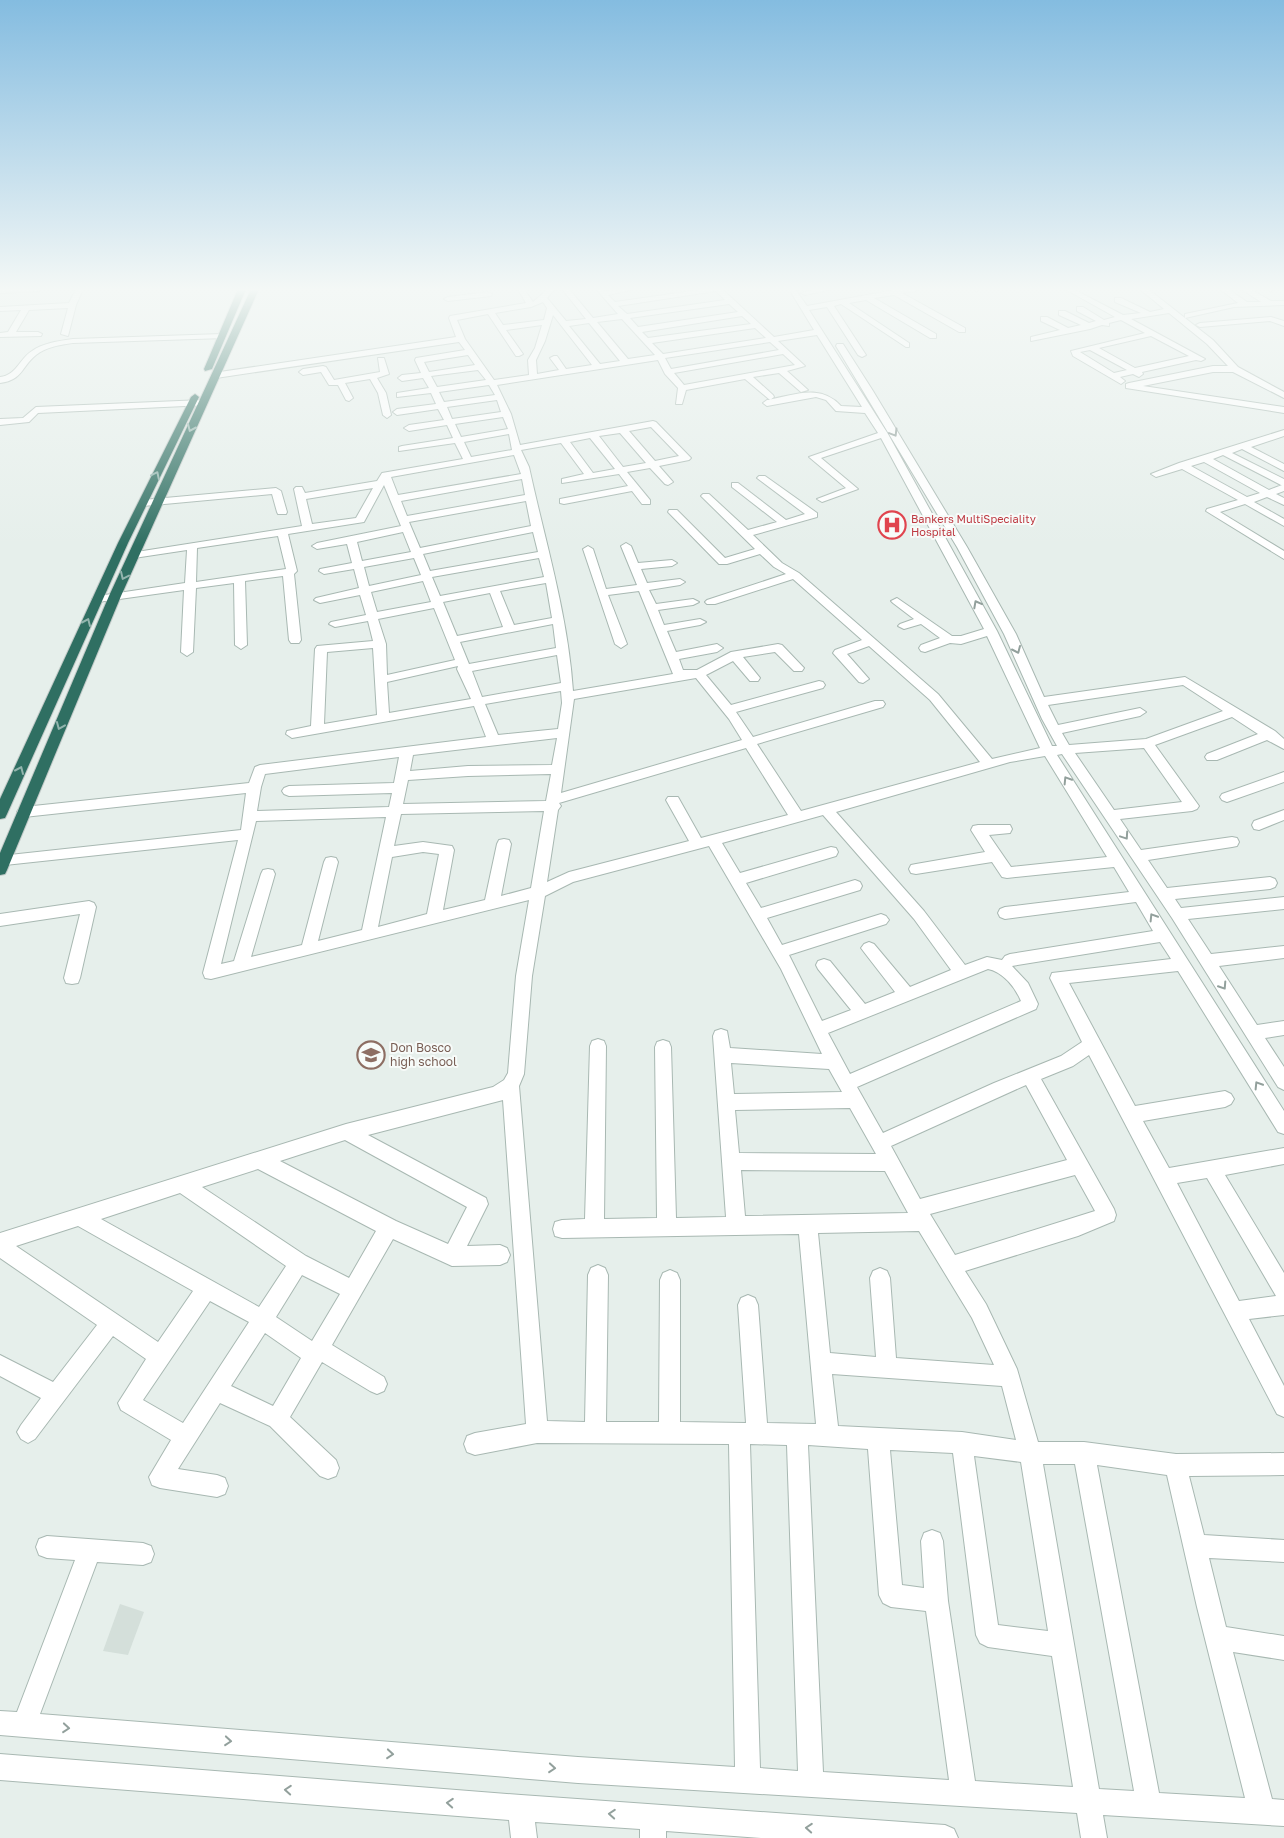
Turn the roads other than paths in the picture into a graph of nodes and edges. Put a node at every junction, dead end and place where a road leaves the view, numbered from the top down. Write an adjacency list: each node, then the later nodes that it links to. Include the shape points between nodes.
1 (16, 375): 27 (street)
2 (208, 375): 41 (highway)
3 (218, 375): 29 (highway)
4 (304, 375): 29 (street)
5 (327, 375): 6 (street, via 332,383)
6 (336, 375)
7 (339, 375): 39 (street)
8 (378, 375): 22 (street)
9 (426, 375): 26 (street); 33 (street)
10 (487, 375): 30 (street)
11 (543, 375): 23 (street)
12 (670, 375): 32 (street)
13 (754, 375): 24 (street)
14 (786, 375): 34 (street)
15 (846, 375): 43 (street)
16 (858, 375): 166 (street, one-way to 166, via 960,543 1010,634)
17 (1118, 375): 25 (street)
18 (1141, 375): 28 (street)
19 (1188, 375): 28 (street)
20 (1246, 375): 37 (street)
21 (1259, 375): 35 (street)
22 (372, 376): 47 (street, via 382,393)
23 (533, 376): 30 (street)
24 (747, 376): 32 (street); 43 (street, via 768,400 816,394 829,398 839,409)
25 (1113, 376): 31 (street)
26 (402, 378)
27 (0, 380)
28 (1151, 381): 31 (street)
29 (215, 382): 41 (highway)
30 (493, 382): 33 (street); 38 (street)
31 (1129, 386): 44 (street)
32 (682, 388): 40 (street)
33 (434, 390): 36 (street); 42 (street)
34 (804, 390)
35 (1284, 390)
36 (400, 395)
37 (1284, 395)
38 (500, 397): 42 (street); 46 (street)
39 (349, 398)
40 (679, 402)
41 (197, 403): 48 (street, via 36,410 26,420); 87 (highway, one-way to 87); 90 (highway, one-way to 41)
42 (441, 406): 45 (street); 49 (street)
43 (868, 410): 55 (street)
44 (1284, 410)
45 (397, 412)
46 (507, 414): 49 (street); 52 (street)
47 (387, 415)
48 (0, 422)
49 (449, 422): 50 (street); 56 (street)
50 (409, 428)
51 (623, 430): 54 (street); 64 (street); 64 (street, via 653,424 686,458)
52 (513, 431): 56 (street); 60 (street)
53 (1284, 433): 58 (street)
54 (592, 434): 57 (street); 67 (street)
55 (883, 434): 84 (street, via 814,457 853,489); 142 (street, one-way to 55)
56 (458, 440): 59 (street); 63 (street)
57 (563, 440): 60 (street); 70 (street)
58 (1243, 446): 61 (street); 66 (street)
59 (402, 450)
60 (518, 450): 63 (street); 69 (street)
61 (1224, 452): 62 (street); 75 (street)
62 (1204, 458): 65 (street); 80 (street)
63 (468, 460): 77 (street)
64 (653, 464): 67 (street); 74 (street)
65 (1182, 465): 68 (street); 86 (street)
66 (1284, 468)
67 (620, 470): 70 (street); 78 (street)
68 (1156, 474)
69 (525, 476): 77 (street); 82 (street)
70 (590, 476): 73 (street)
71 (762, 478): 93 (street, via 813,515)
72 (382, 479): 77 (street); 83 (street); 97 (street, via 360,520); 97 (street, via 300,493)
73 (565, 481)
74 (668, 482)
75 (1284, 483)
76 (735, 485): 93 (street)
77 (462, 486): 82 (street); 83 (street); 94 (street)
78 (635, 488): 85 (street); 88 (street)
79 (1284, 488): 80 (street)
80 (1268, 494): 86 (street); 89 (street)
81 (706, 496): 99 (street)
82 (530, 497): 96 (street)
83 (395, 499): 94 (street)
84 (822, 499)
85 (564, 501)
86 (1246, 501): 95 (street); 109 (street, via 1211,511)
87 (158, 502): 90 (street); 91 (street, via 276,491); 108 (highway)
88 (646, 502)
89 (1284, 502)
90 (143, 503): 127 (highway)
91 (282, 512)
92 (673, 512): 105 (street, via 723,562)
93 (784, 523): 99 (street)
94 (405, 524): 100 (street); 106 (street)
95 (1284, 524)
96 (537, 528): 106 (street); 107 (street)
97 (308, 529): 98 (street)
98 (283, 533): 101 (street); 114 (street, via 292,571)
99 (746, 534): 105 (street)
100 (351, 540): 102 (street); 111 (street)
101 (192, 546): 108 (street); 121 (street)
102 (318, 546)
103 (626, 546): 112 (street)
104 (588, 550): 125 (street)
105 (762, 550): 116 (street)
106 (416, 553): 111 (street); 117 (street)
107 (544, 554): 115 (street); 119 (street)
108 (134, 555): 126 (highway, one-way to 126)
109 (1284, 556)
110 (672, 563): 112 (street)
111 (358, 564): 113 (street); 123 (street)
112 (634, 567): 122 (street)
113 (324, 571)
114 (288, 572): 118 (street); 144 (street)
115 (505, 574): 117 (street); 119 (street); 124 (street)
116 (795, 575): 132 (street); 146 (street)
117 (426, 576): 123 (street); 130 (street)
118 (239, 579): 121 (street); 149 (street)
119 (550, 579): 135 (street)
120 (680, 582): 122 (street)
121 (190, 586): 126 (street); 153 (street)
122 (642, 587): 125 (street); 133 (street)
123 (366, 589): 128 (street); 134 (street)
124 (494, 589): 130 (street); 140 (street)
125 (602, 593): 148 (street)
126 (115, 596): 127 (street); 196 (highway, one-way to 196)
127 (98, 599): 197 (highway, one-way to 127)
128 (320, 600)
129 (897, 601): 136 (street)
130 (436, 602): 134 (street); 145 (street)
131 (693, 602): 133 (street)
132 (711, 602)
133 (651, 608): 141 (street)
134 (373, 617): 138 (street); 147 (street)
135 (558, 620): 140 (street); 152 (street)
136 (923, 620): 139 (street); 143 (street)
137 (700, 622): 141 (street)
138 (336, 624)
139 (904, 626)
140 (509, 628): 145 (street)
141 (660, 629): 155 (street)
142 (991, 631): 143 (street, via 961,640); 183 (street)
143 (949, 638): 151 (street)
144 (295, 640)
145 (452, 640): 156 (street)
146 (871, 641): 161 (street, via 839,653); 185 (street, via 934,697)
147 (380, 644): 162 (street); 172 (street, via 321,649)
148 (621, 644)
149 (241, 646)
150 (717, 648): 155 (street)
151 (925, 648)
152 (563, 650): 156 (street); 164 (street)
153 (187, 652)
154 (735, 655): 157 (street, via 778,648); 158 (street); 160 (street)
155 (671, 656): 159 (street, via 678,672)
156 (462, 666): 162 (street); 165 (street)
157 (798, 668)
158 (699, 674): 159 (street); 168 (street)
159 (684, 675): 164 (street, via 668,680)
160 (754, 678)
161 (863, 679)
162 (381, 680): 171 (street)
163 (819, 685): 168 (street)
164 (567, 691): 165 (street); 174 (street)
165 (476, 701): 171 (street); 177 (street)
166 (1040, 702): 170 (street, via 1185,681); 173 (street)
167 (879, 704): 178 (street)
168 (728, 710): 178 (street)
169 (1140, 712): 173 (street)
170 (1234, 712): 176 (street); 179 (street)
171 (383, 718): 172 (street)
172 (317, 730): 175 (street)
173 (1054, 730): 181 (street)
174 (564, 732): 177 (street); 186 (street)
175 (292, 734)
176 (1270, 734): 180 (street); 184 (street)
177 (494, 740): 182 (street)
178 (749, 742): 193 (street); 201 (street)
179 (1147, 743): 181 (street); 198 (street, via 1192,806)
180 (1284, 745)
181 (1066, 750): 183 (street); 198 (street)
182 (407, 751): 188 (street); 189 (street, via 260,770)
183 (1049, 751): 185 (street); 212 (street, one-way to 183)
184 (1212, 756)
185 (989, 764): 194 (street)
186 (559, 769): 188 (street, via 468,771); 193 (street)
187 (1284, 777): 191 (street)
188 (401, 782): 190 (street); 195 (street)
189 (254, 787): 196 (street); 200 (street)
190 (289, 791)
191 (1227, 797)
192 (673, 800): 205 (street)
193 (554, 803): 195 (street); 220 (street)
194 (826, 810): 201 (street); 242 (street, via 919,915)
195 (395, 811): 200 (street); 209 (street)
196 (24, 812): 214 (highway)
197 (0, 814)
198 (1110, 815): 211 (street, one-way to 211)
199 (1284, 815): 202 (street)
200 (250, 816): 204 (street)
201 (797, 818): 205 (street)
202 (1259, 825)
203 (1005, 829): 210 (street, via 978,830)
204 (247, 834): 214 (street); 241 (street, via 211,972)
205 (706, 842): 217 (street); 220 (street, via 569,878)
206 (1232, 842): 211 (street)
207 (504, 844): 224 (street)
208 (831, 852): 217 (street)
209 (386, 853): 228 (street, via 424,847 447,850); 231 (street)
210 (995, 856): 212 (street, via 1006,873); 215 (street)
211 (1138, 856): 221 (street)
212 (1117, 861): 222 (street)
213 (331, 862): 234 (street)
214 (2, 865)
215 (916, 869)
216 (268, 874): 241 (street)
217 (736, 880): 227 (street)
218 (1270, 883): 221 (street)
219 (855, 886): 227 (street)
220 (538, 892): 224 (street); 257 (street, via 524,976 516,1074)
221 (1164, 894): 226 (street)
222 (1140, 896): 225 (street); 232 (street, one-way to 222)
223 (1284, 903): 226 (street)
224 (492, 904): 228 (street)
225 (1005, 913)
226 (1177, 914): 238 (street)
227 (757, 915): 235 (street)
228 (434, 919): 231 (street)
229 (0, 920): 243 (street, via 89,907)
230 (881, 920): 235 (street)
231 (369, 935): 234 (street)
232 (1164, 935): 237 (street); 239 (street)
233 (870, 948): 244 (street)
234 (308, 950): 241 (street)
235 (779, 952): 247 (street)
236 (1284, 952): 238 (street)
237 (1010, 960)
238 (1207, 961): 248 (street, one-way to 248)
239 (1182, 964): 250 (street, via 1058,978); 262 (street, one-way to 239)
240 (824, 965): 245 (street)
241 (240, 966)
242 (962, 973): 244 (street); 258 (street, via 987,963 998,965 1010,973 1028,996 1030,1004)
243 (72, 978)
244 (907, 994): 245 (street)
245 (862, 1012): 247 (street)
246 (1284, 1028): 248 (street)
247 (818, 1030): 254 (street)
248 (1253, 1033): 256 (street)
249 (721, 1036): 253 (street)
250 (1092, 1044): 255 (street, via 1067,1061); 261 (street)
251 (598, 1046): 279 (street)
252 (663, 1047): 277 (street)
253 (723, 1055): 254 (street); 260 (street)
254 (834, 1062): 258 (street)
255 (1030, 1076): 264 (street); 269 (street)
256 (1284, 1081)
257 (510, 1085): 263 (street, via 497,1094); 310 (street)
258 (850, 1092): 260 (street); 264 (street)
259 (1225, 1099): 261 (street)
260 (726, 1102): 267 (street)
261 (1131, 1116): 271 (street)
262 (1284, 1126)
263 (346, 1132): 266 (street); 284 (street, via 479,1204)
264 (879, 1143): 268 (street)
265 (1284, 1156): 270 (street)
266 (259, 1160): 272 (street); 278 (street)
267 (731, 1161): 268 (street); 276 (street)
268 (890, 1163): 273 (street)
269 (1080, 1165): 273 (street); 286 (street, via 1107,1215)
270 (1212, 1169): 271 (street); 292 (street)
271 (1164, 1177): 295 (street)
272 (182, 1184): 274 (street); 285 (street)
273 (919, 1215): 275 (street); 286 (street)
274 (79, 1217): 281 (street); 290 (street)
275 (808, 1224): 276 (street); 300 (street)
276 (736, 1225): 277 (street)
277 (667, 1227): 279 (street)
278 (389, 1228): 284 (street); 291 (street)
279 (594, 1228): 280 (street)
280 (562, 1229)
281 (0, 1242)
282 (0, 1247): 297 (street)
283 (500, 1255): 284 (street)
284 (452, 1256)
285 (299, 1263): 291 (street); 296 (street)
286 (951, 1266): 303 (street, via 979,1311)
287 (598, 1274): 311 (street)
288 (880, 1278): 302 (street)
289 (670, 1280): 312 (street)
290 (207, 1288): 296 (street); 299 (street)
291 (353, 1290): 298 (street)
292 (1284, 1292)
293 (748, 1305): 313 (street)
294 (1284, 1305): 295 (street)
295 (1234, 1311): 307 (street)
296 (262, 1319): 298 (street); 305 (street)
297 (111, 1322): 299 (street); 306 (street)
298 (316, 1352): 304 (street); 308 (street)
299 (160, 1356): 316 (street, via 128,1403)
300 (822, 1364): 302 (street); 315 (street)
301 (0, 1365): 306 (street)
302 (887, 1368): 303 (street)
303 (1010, 1376): 320 (street)
304 (376, 1384)
305 (216, 1390): 308 (street); 316 (street)
306 (56, 1395): 309 (street)
307 (1284, 1407)
308 (277, 1419): 324 (street)
309 (28, 1432)
310 (537, 1432): 311 (street); 319 (street)
311 (595, 1433): 312 (street)
312 (669, 1433): 313 (street)
313 (748, 1433): 314 (street); 338 (street)
314 (797, 1434): 315 (street); 339 (street)
315 (828, 1436): 317 (street)
316 (186, 1437): 325 (street, via 160,1477)
317 (878, 1438): 318 (street); 332 (street, via 891,1595)
318 (962, 1443): 320 (street); 334 (street, via 988,1635)
319 (475, 1444)
320 (1030, 1453): 321 (street); 334 (street)
321 (1084, 1453): 323 (street); 342 (street)
322 (1284, 1464): 323 (street)
323 (1176, 1465): 327 (street)
324 (328, 1468)
325 (216, 1486)
326 (932, 1541): 332 (street)
327 (1196, 1546): 330 (street); 333 (street)
328 (47, 1547): 329 (street)
329 (90, 1550): 331 (street); 336 (street)
330 (1284, 1551)
331 (143, 1554)
332 (936, 1600): 340 (street)
333 (1217, 1638): 335 (street); 344 (street)
334 (1061, 1645): 341 (street)
335 (1284, 1648)
336 (12, 1724): 338 (street, one-way to 338)
337 (0, 1767): 343 (street, one-way to 337)
338 (748, 1780): 339 (street)
339 (810, 1784): 340 (street)
340 (964, 1793): 341 (street)
341 (1089, 1801): 342 (street); 348 (street)
342 (1149, 1805): 344 (street)
343 (521, 1808): 345 (street, one-way to 343); 346 (street)
344 (1273, 1812)
345 (653, 1827): 347 (street, one-way to 345)
346 (524, 1838)
347 (945, 1838)
348 (1094, 1838)

